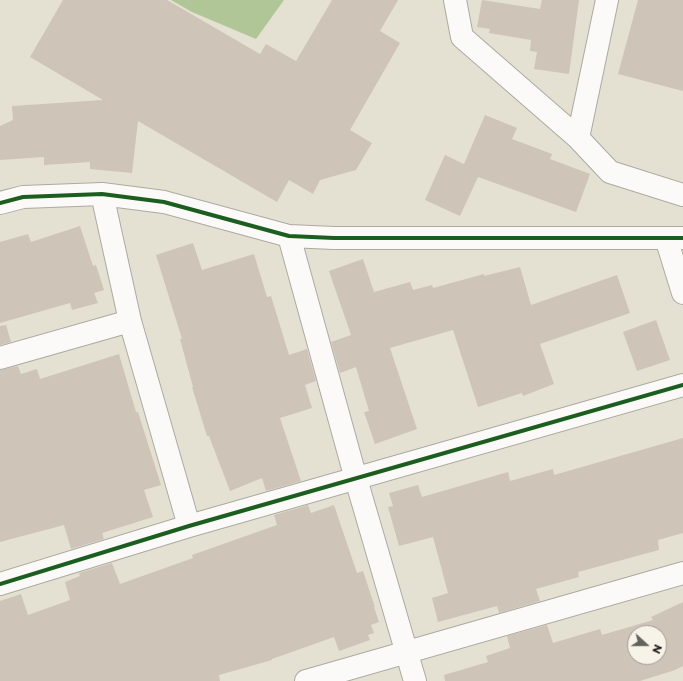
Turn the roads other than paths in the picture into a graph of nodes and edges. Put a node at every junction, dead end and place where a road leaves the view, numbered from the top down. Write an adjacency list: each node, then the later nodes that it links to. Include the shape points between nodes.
1 (455, 0): 3 (street, via 462,37)
2 (607, 0): 3 (street)
3 (578, 138): 5 (street, via 610,172)
4 (102, 194): 6 (street, via 23,197); 7 (street, via 164,202); 10 (street)
5 (683, 195)
6 (0, 203)
7 (289, 236): 8 (street); 13 (street)
8 (674, 238): 9 (street)
9 (683, 293)
10 (130, 321): 11 (street); 14 (street)
11 (0, 358)
12 (683, 384): 13 (street)
13 (356, 479): 14 (street); 17 (street)
14 (189, 526): 16 (street)
15 (683, 573): 17 (street)
16 (0, 584)
17 (407, 652): 18 (street); 19 (street)
18 (306, 681)
19 (415, 681)

